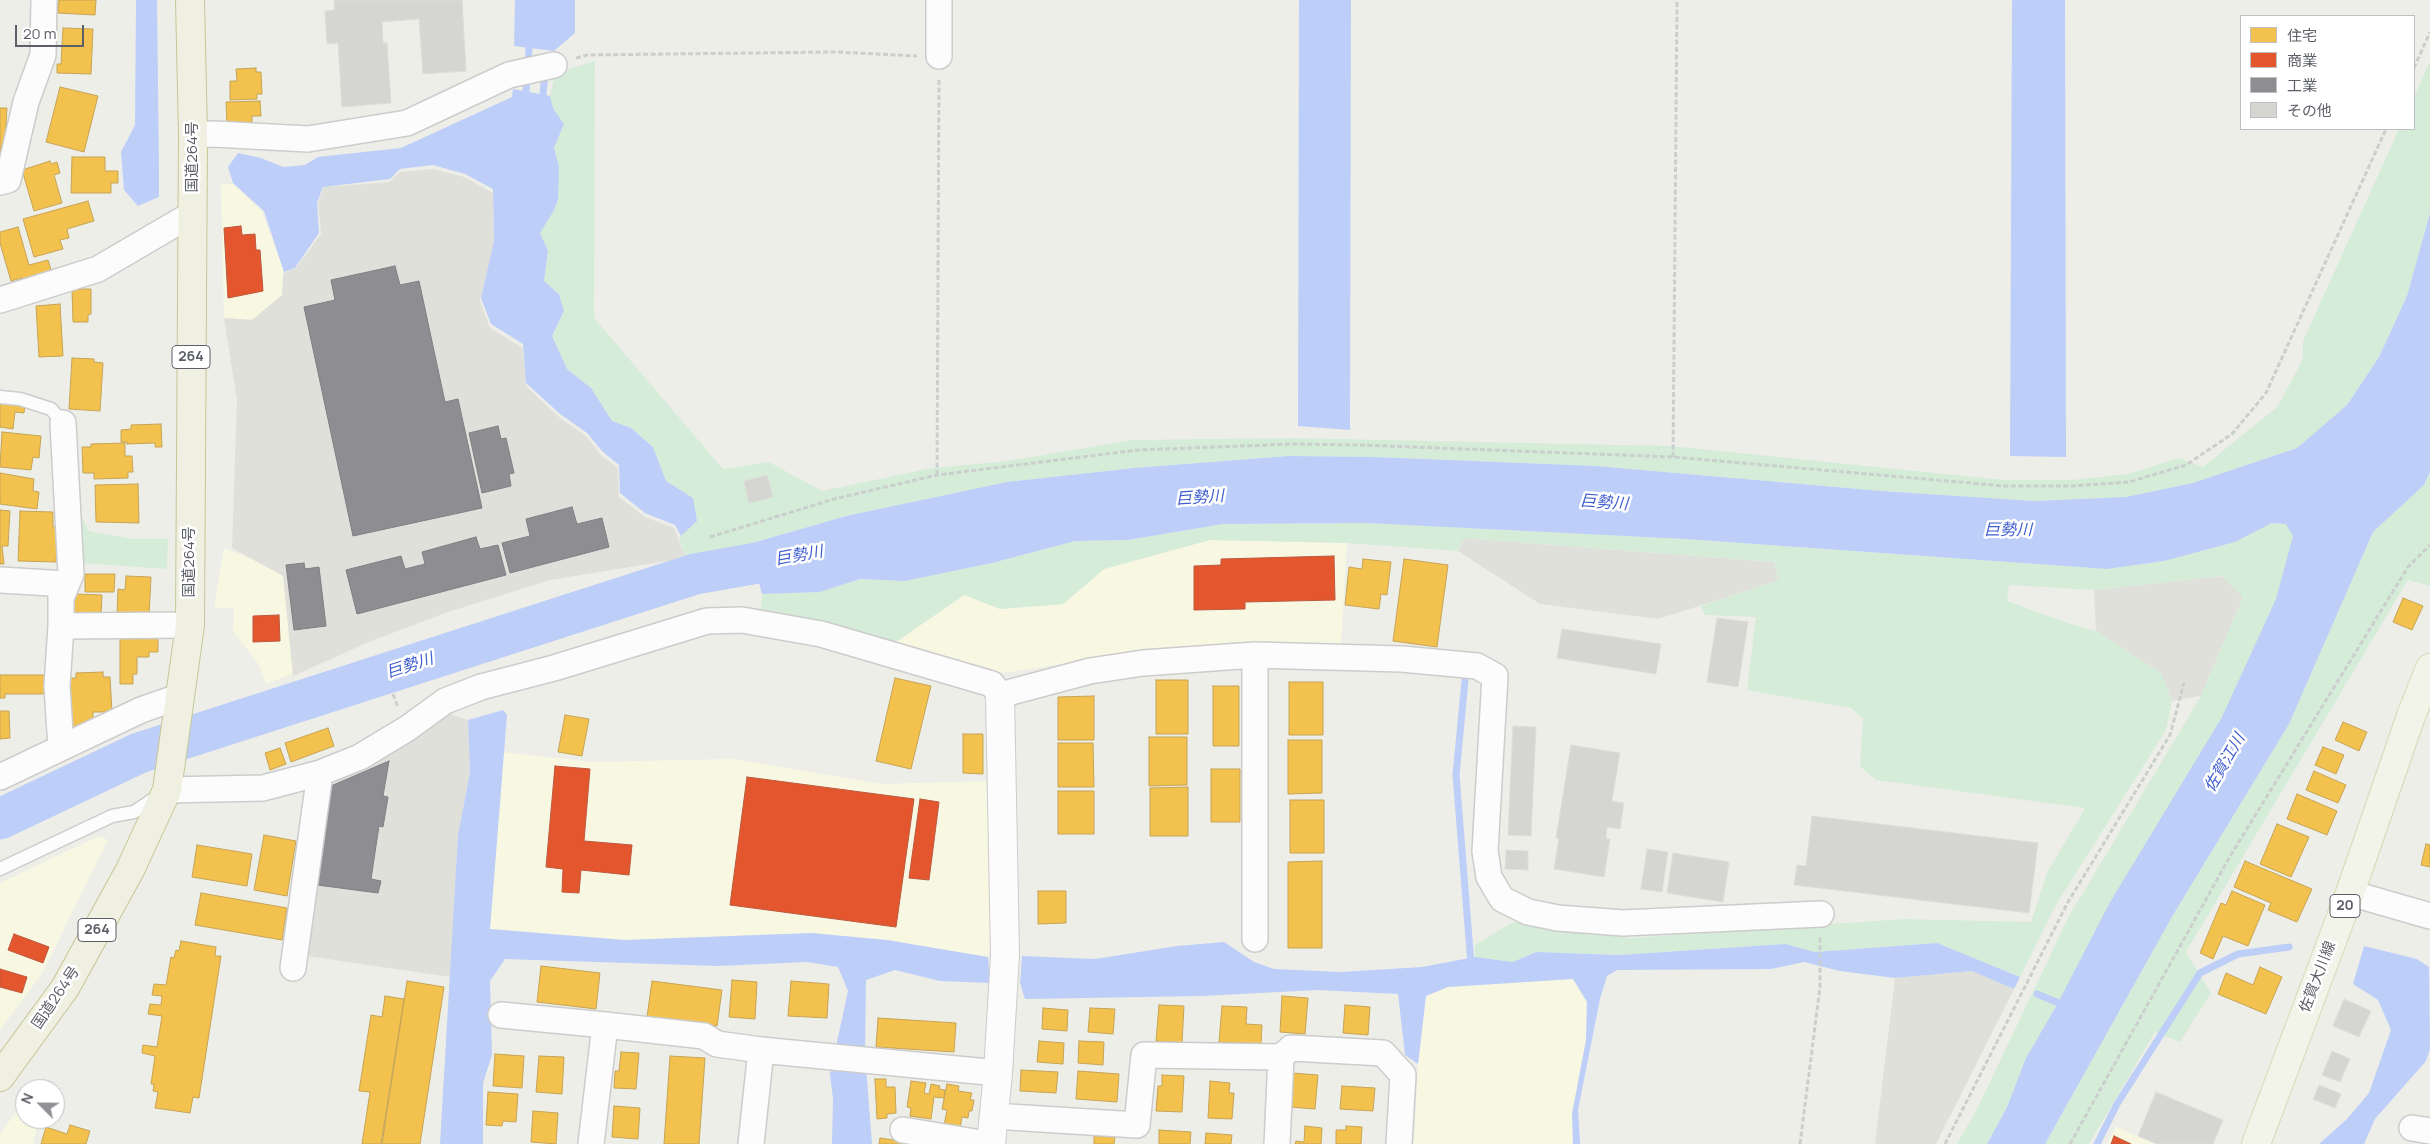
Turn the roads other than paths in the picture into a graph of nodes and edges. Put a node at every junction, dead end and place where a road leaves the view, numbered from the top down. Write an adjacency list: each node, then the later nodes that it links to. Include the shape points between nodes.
1 (44, 0): 7 (street, via 43,55 26,102 8,180)
2 (190, 0): 6 (highway, 国道264号 / 264)
3 (939, 0): 4 (street)
4 (939, 56)
5 (554, 65): 6 (street, via 509,75 407,123 308,139)
6 (193, 135): 8 (highway, 国道264号 / 264)
7 (0, 182)
8 (192, 214): 9 (street, via 98,269); 14 (highway, 国道264号 / 264)
9 (0, 300)
10 (0, 397): 11 (lane, via 20,399 51,409)
11 (63, 423): 13 (street, via 71,574)
12 (0, 580): 13 (street)
13 (67, 584): 15 (street, via 60,598)
14 (190, 625): 15 (street); 19 (highway, 国道264号 / 264)
15 (61, 626): 20 (street, via 57,686)
16 (1256, 654): 18 (street, via 1143,663 1090,671); 26 (street, via 1402,659 1477,666 1495,676 1485,852 1489,878 1502,898 1528,912 1558,918 1623,923); 28 (street)
17 (2430, 668): 25 (main road, 佐賀大川線 / 20)
18 (1000, 695): 21 (street, via 992,684 820,634 742,620 707,622 481,688 446,702 360,757); 34 (street, via 1005,955)
19 (180, 704): 20 (street, via 142,710); 23 (highway, 国道264号 / 264)
20 (61, 748): 22 (street)
21 (320, 773): 23 (street, via 263,788); 29 (street)
22 (0, 777)
23 (168, 784): 24 (lane, via 134,812 112,816); 35 (highway, 国道264号 / 264, via 130,870 65,988)
24 (0, 869)
25 (2350, 893): 27 (street); 45 (main road, 佐賀大川線 / 20)
26 (1821, 914)
27 (2430, 916)
28 (1255, 939)
29 (293, 968)
30 (501, 1015): 31 (street)
31 (605, 1025): 32 (street, via 704,1036 717,1044); 39 (street)
32 (761, 1050): 34 (street); 40 (street)
33 (1281, 1057): 38 (street, via 1144,1055); 43 (street); 44 (street, via 1291,1048 1383,1053 1403,1075)
34 (998, 1073): 36 (street)
35 (0, 1078)
36 (993, 1116): 38 (street); 42 (street)
37 (903, 1130): 41 (street)
38 (1136, 1135)
39 (591, 1144)
40 (751, 1144)
41 (986, 1144)
42 (991, 1144)
43 (1277, 1144)
44 (1399, 1144)
45 (2256, 1144)

